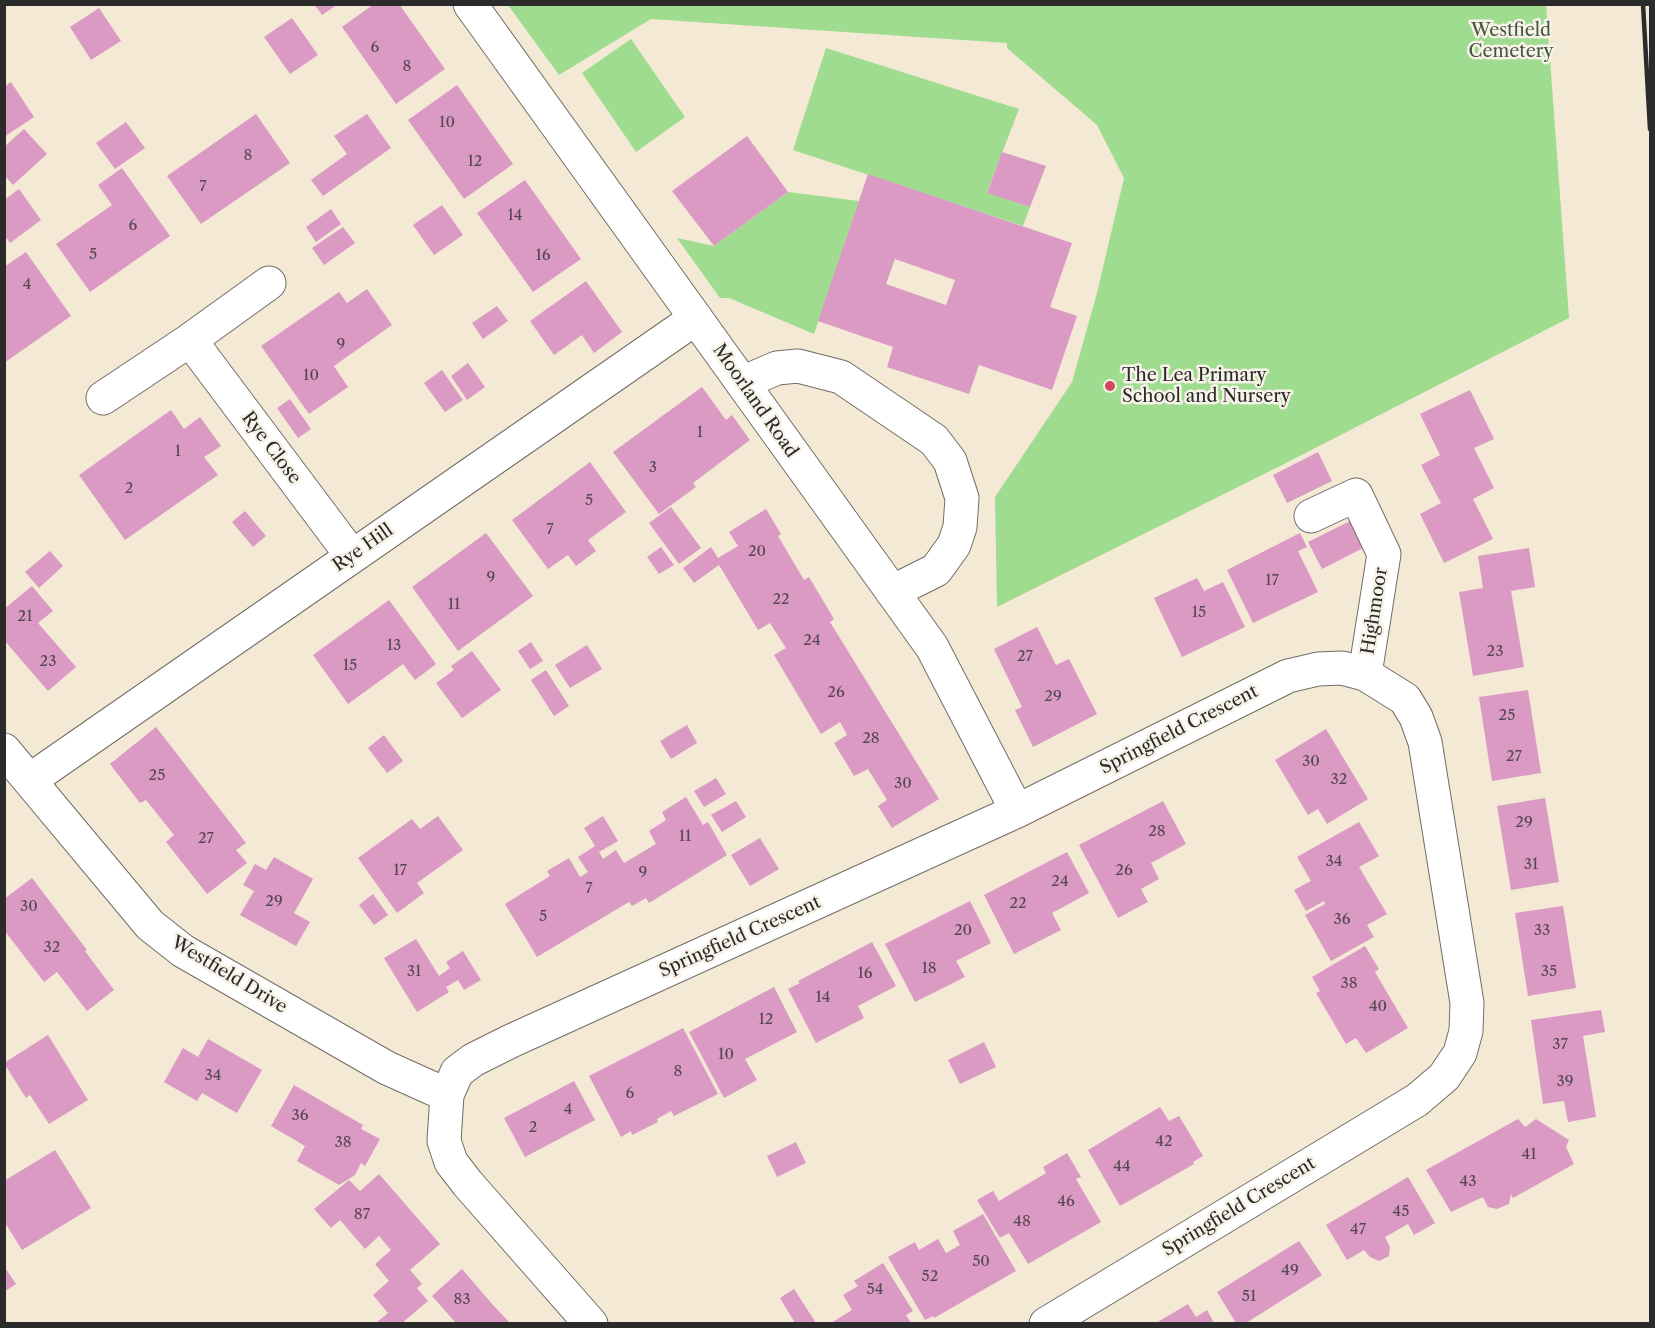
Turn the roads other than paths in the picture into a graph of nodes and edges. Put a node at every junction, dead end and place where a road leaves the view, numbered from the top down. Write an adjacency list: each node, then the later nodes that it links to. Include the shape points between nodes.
1 (470, 4): 3 (street, Moorland Road)
2 (269, 283): 4 (street)
3 (696, 318): 5 (street, Moorland Road); 8 (street, Rye Hill)
4 (190, 340): 6 (street); 8 (street, Rye Close)
5 (742, 384): 9 (street, Moorland Road); 9 (street, via 777,368 798,366 841,377 934,440 950,461 962,498 954,545 936,570)
6 (104, 398)
7 (1311, 516): 10 (street, Highmoor, via 1356,495 1384,554)
8 (352, 556): 12 (street, Rye Hill)
9 (892, 592): 13 (street, Moorland Road, via 932,647)
10 (1365, 674): 13 (street, Springfield Crescent, via 1342,668 1288,675); 16 (street, Springfield Crescent, via 1405,699 1425,742 1467,1002 1460,1053 1444,1077 1417,1100)
11 (4, 750): 12 (street, Westfield Drive)
12 (30, 780): 14 (street, Westfield Drive, via 150,925 183,951 387,1068)
13 (1017, 812): 14 (street, Springfield Crescent, via 511,1041 457,1072)
14 (447, 1095): 15 (street, Springfield Crescent, via 444,1142 451,1162)
15 (591, 1323)
16 (1046, 1323)

